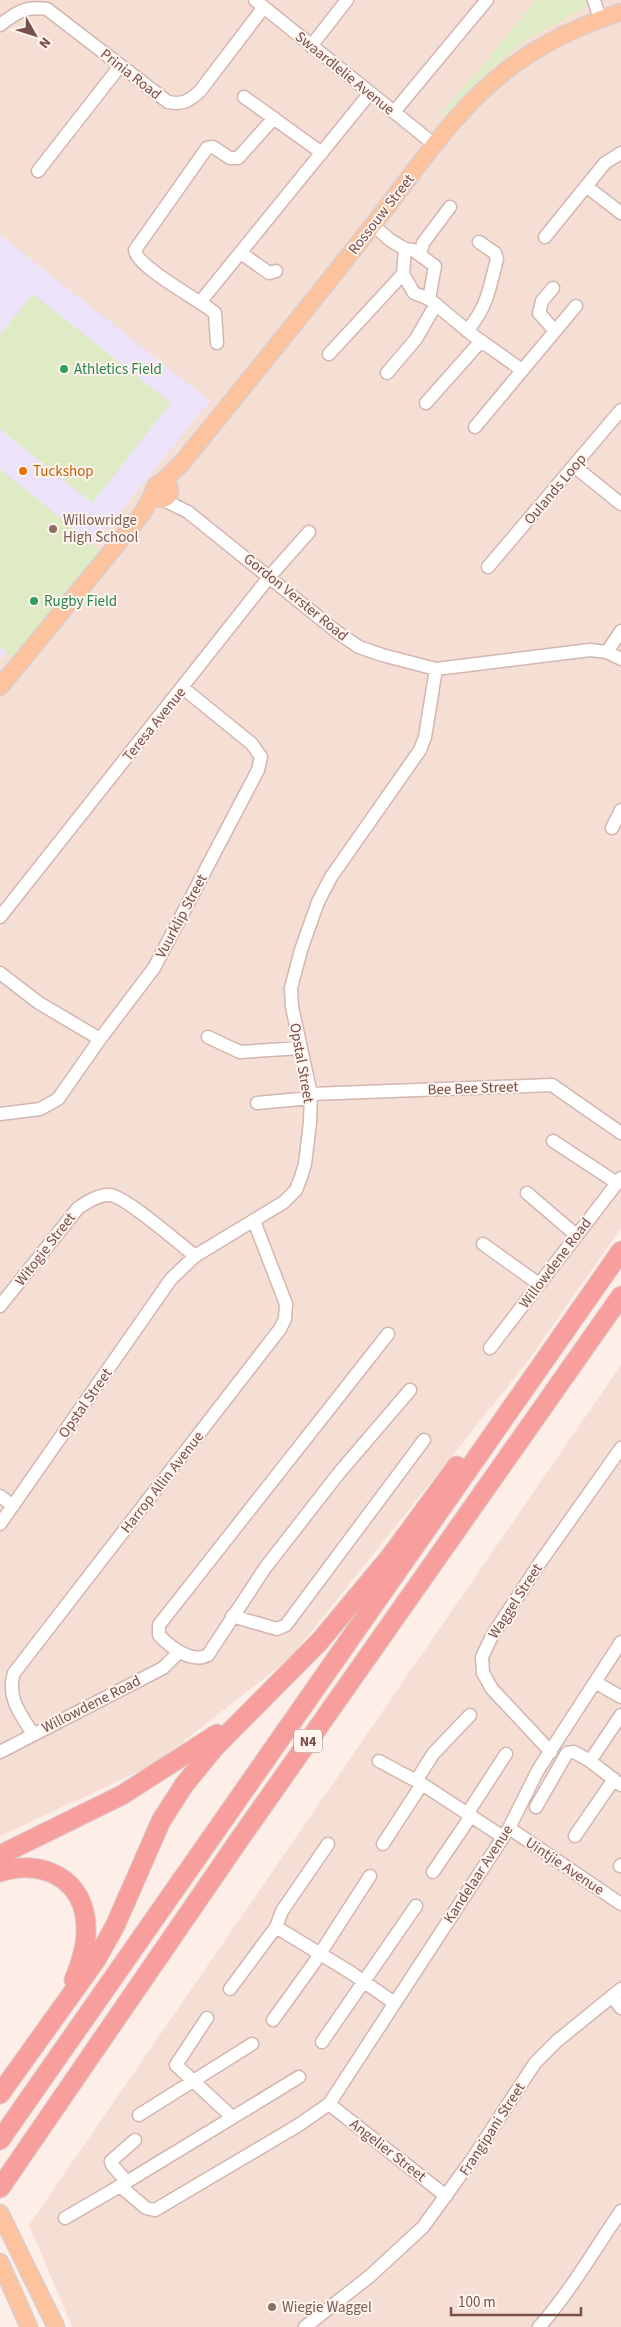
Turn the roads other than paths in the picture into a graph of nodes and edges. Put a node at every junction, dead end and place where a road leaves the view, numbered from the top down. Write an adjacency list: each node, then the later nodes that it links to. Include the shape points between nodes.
1 (347, 0): 8 (street)
2 (487, 0): 12 (street)
3 (594, 0): 6 (street)
4 (260, 4): 8 (street, Swaardlelie Avenue); 9 (street, Prinia Road, via 200,91 184,103 168,102)
5 (621, 12): 6 (main road, Rossouw Street)
6 (600, 19): 14 (main road, Rossouw Street, via 548,43 505,71 471,103)
7 (0, 25): 9 (street, Prinia Road, via 21,10 33,7 47,10)
8 (311, 46): 10 (street, Swaardlelie Avenue)
9 (120, 66): 17 (street)
10 (370, 93): 12 (street, Swaardlelie Avenue); 15 (street)
11 (244, 97): 13 (street)
12 (394, 112): 14 (street, Swaardlelie Avenue)
13 (274, 118): 15 (street); 30 (street, via 238,158 230,158 213,147 207,148 135,250 137,257 164,280)
14 (435, 146): 21 (main road, Rossouw Street)
15 (322, 153): 25 (street)
16 (621, 153): 18 (street, via 605,163)
17 (38, 171)
18 (586, 186): 20 (street); 22 (street)
19 (450, 207): 26 (street, via 423,243)
20 (621, 213)
21 (373, 225): 24 (street); 44 (main road, Rossouw Street, via 181,464)
22 (546, 237)
23 (479, 242): 34 (street, via 495,253 497,259 486,302 480,316)
24 (405, 250): 26 (street); 28 (street)
25 (242, 253): 27 (street, via 269,273); 30 (street)
26 (420, 255): 31 (street, via 432,262 436,269)
27 (276, 271)
28 (403, 274): 31 (street, via 414,293); 37 (street)
29 (553, 288): 33 (street, via 539,308)
30 (201, 301): 36 (street, via 215,313)
31 (432, 302): 34 (street); 39 (street, via 416,339)
32 (576, 306): 33 (street)
33 (554, 330): 38 (street)
34 (467, 331): 35 (street)
35 (481, 341): 38 (street); 40 (street)
36 (217, 343)
37 (330, 354)
38 (522, 370): 42 (street)
39 (387, 373)
40 (426, 402)
41 (621, 410): 43 (street, Oulands Loop)
42 (475, 427)
43 (574, 466): 45 (street); 47 (street, Oulands Loop)
44 (163, 492): 48 (street, Gordon Verster Road); 53 (main road, Rossouw Street)
45 (621, 504)
46 (308, 532): 48 (street, Teresa Avenue)
47 (488, 567)
48 (270, 576): 52 (street, Gordon Verster Road, via 360,647); 54 (street, Teresa Avenue)
49 (621, 631): 50 (street)
50 (607, 652): 51 (street, Gordon Verster Road); 52 (street, Gordon Verster Road, via 572,651)
51 (621, 659)
52 (436, 668): 61 (street, Opstal Street, via 420,750 331,877 318,902 291,988)
53 (0, 688)
54 (183, 688): 57 (street, Teresa Avenue); 60 (street, Vuurklip Street, via 252,744 260,764 154,968)
55 (621, 810): 56 (street)
56 (612, 828)
57 (0, 917)
58 (0, 973): 60 (street, via 39,1003)
59 (208, 1037): 61 (street, via 240,1052)
60 (100, 1038): 64 (street, Vuurklip Street, via 58,1099 40,1109)
61 (301, 1048): 62 (street, Opstal Street)
62 (311, 1096): 63 (street, Bee Bee Street); 65 (street, Bee Bee Street, via 552,1085); 69 (street, Opstal Street, via 305,1164 296,1190 284,1202)
63 (257, 1103)
64 (0, 1114)
65 (621, 1133)
66 (553, 1140): 67 (street)
67 (619, 1181): 70 (street, Willowdene Road)
68 (527, 1193): 70 (street)
69 (254, 1221): 74 (street, Opstal Street); 94 (street, Harrop Allin Avenue, via 286,1304 285,1319 14,1673 11,1681 13,1701)
70 (576, 1235): 75 (street, Willowdene Road)
71 (483, 1244): 75 (street)
72 (621, 1244): 91 (highway, via 390,1557 320,1641)
73 (621, 1252): 132 (highway, N4)
74 (195, 1256): 77 (street, Witogie Street, via 124,1202 110,1195 92,1199 78,1208); 84 (street, Opstal Street, via 171,1279)
75 (538, 1284): 79 (street, Willowdene Road)
76 (621, 1296): 135 (highway, N4, via 239,1840)
77 (0, 1306)
78 (388, 1334): 88 (street, via 159,1625 159,1635)
79 (490, 1348)
80 (410, 1390): 86 (street, via 339,1473)
81 (424, 1440): 86 (street, via 286,1625 277,1629)
82 (621, 1448): 96 (street, Waggel Street, via 539,1564 482,1657 483,1673 492,1689)
83 (0, 1496): 84 (street)
84 (13, 1506): 85 (street, Opstal Street)
85 (0, 1524)
86 (232, 1616): 88 (street, via 208,1655 201,1658)
87 (621, 1642): 89 (street, Kandelaar Avenue)
88 (179, 1652): 94 (street, Willowdene Road, via 163,1668)
89 (595, 1682): 90 (street); 96 (street, Kandelaar Avenue)
90 (621, 1697)
91 (263, 1699): 108 (highway, via 212,1737 122,1795); 119 (highway, via 215,1746 173,1802 152,1839 107,1940)
92 (621, 1714): 99 (street)
93 (470, 1715): 100 (street, via 433,1754)
94 (32, 1734): 95 (street, Willowdene Road)
95 (0, 1752)
96 (550, 1752): 104 (street, Kandelaar Avenue)
97 (506, 1754): 103 (street)
98 (379, 1761): 100 (street, Uintjie Avenue)
99 (590, 1761): 101 (street); 102 (street, via 574,1752 567,1753)
100 (419, 1782): 103 (street, Uintjie Avenue); 107 (street)
101 (617, 1782): 105 (street)
102 (536, 1807)
103 (469, 1815): 104 (street, Uintjie Avenue); 110 (street)
104 (506, 1832): 112 (street, Uintjie Avenue); 120 (street, Kandelaar Avenue)
105 (575, 1836)
106 (328, 1844): 114 (street, via 282,1911)
107 (383, 1844)
108 (0, 1855)
109 (0, 1872): 119 (highway, via 24,1867 47,1870 60,1877 77,1896 86,1919 85,1943)
110 (433, 1872)
111 (370, 1876): 115 (street)
112 (621, 1904)
113 (416, 1906): 116 (street)
114 (276, 1927): 115 (street); 117 (street)
115 (320, 1953): 116 (street); 123 (street)
116 (365, 1982): 120 (street); 124 (street)
117 (230, 1989)
118 (616, 1992): 121 (street); 136 (street, Frangipani Street, via 535,2063)
119 (65, 2002): 128 (highway)
120 (394, 2002): 129 (street, Kandelaar Avenue)
121 (621, 2008)
122 (208, 2018): 127 (street, via 176,2063)
123 (273, 2020)
124 (322, 2042)
125 (252, 2044): 127 (street)
126 (299, 2077): 131 (street)
127 (195, 2081): 130 (street); 131 (street)
128 (0, 2094)
129 (329, 2104): 134 (street, via 298,2126 155,2210 146,2208); 136 (street, Angelier Street)
130 (138, 2115)
131 (232, 2117): 134 (street)
132 (0, 2140)
133 (135, 2140): 134 (street, via 111,2161)
134 (124, 2184): 139 (street)
135 (2, 2186)
136 (446, 2196): 141 (street, Frangipani Street, via 423,2227)
137 (621, 2211): 146 (street, via 582,2273)
138 (0, 2213): 143 (main road)
139 (66, 2218)
140 (0, 2262): 142 (main road)
141 (370, 2276): 144 (street, Frangipani Street); 145 (street, Frangipani Street, via 353,2297)
142 (29, 2327)
143 (56, 2327)
144 (304, 2327)
145 (319, 2327)
146 (539, 2327)

